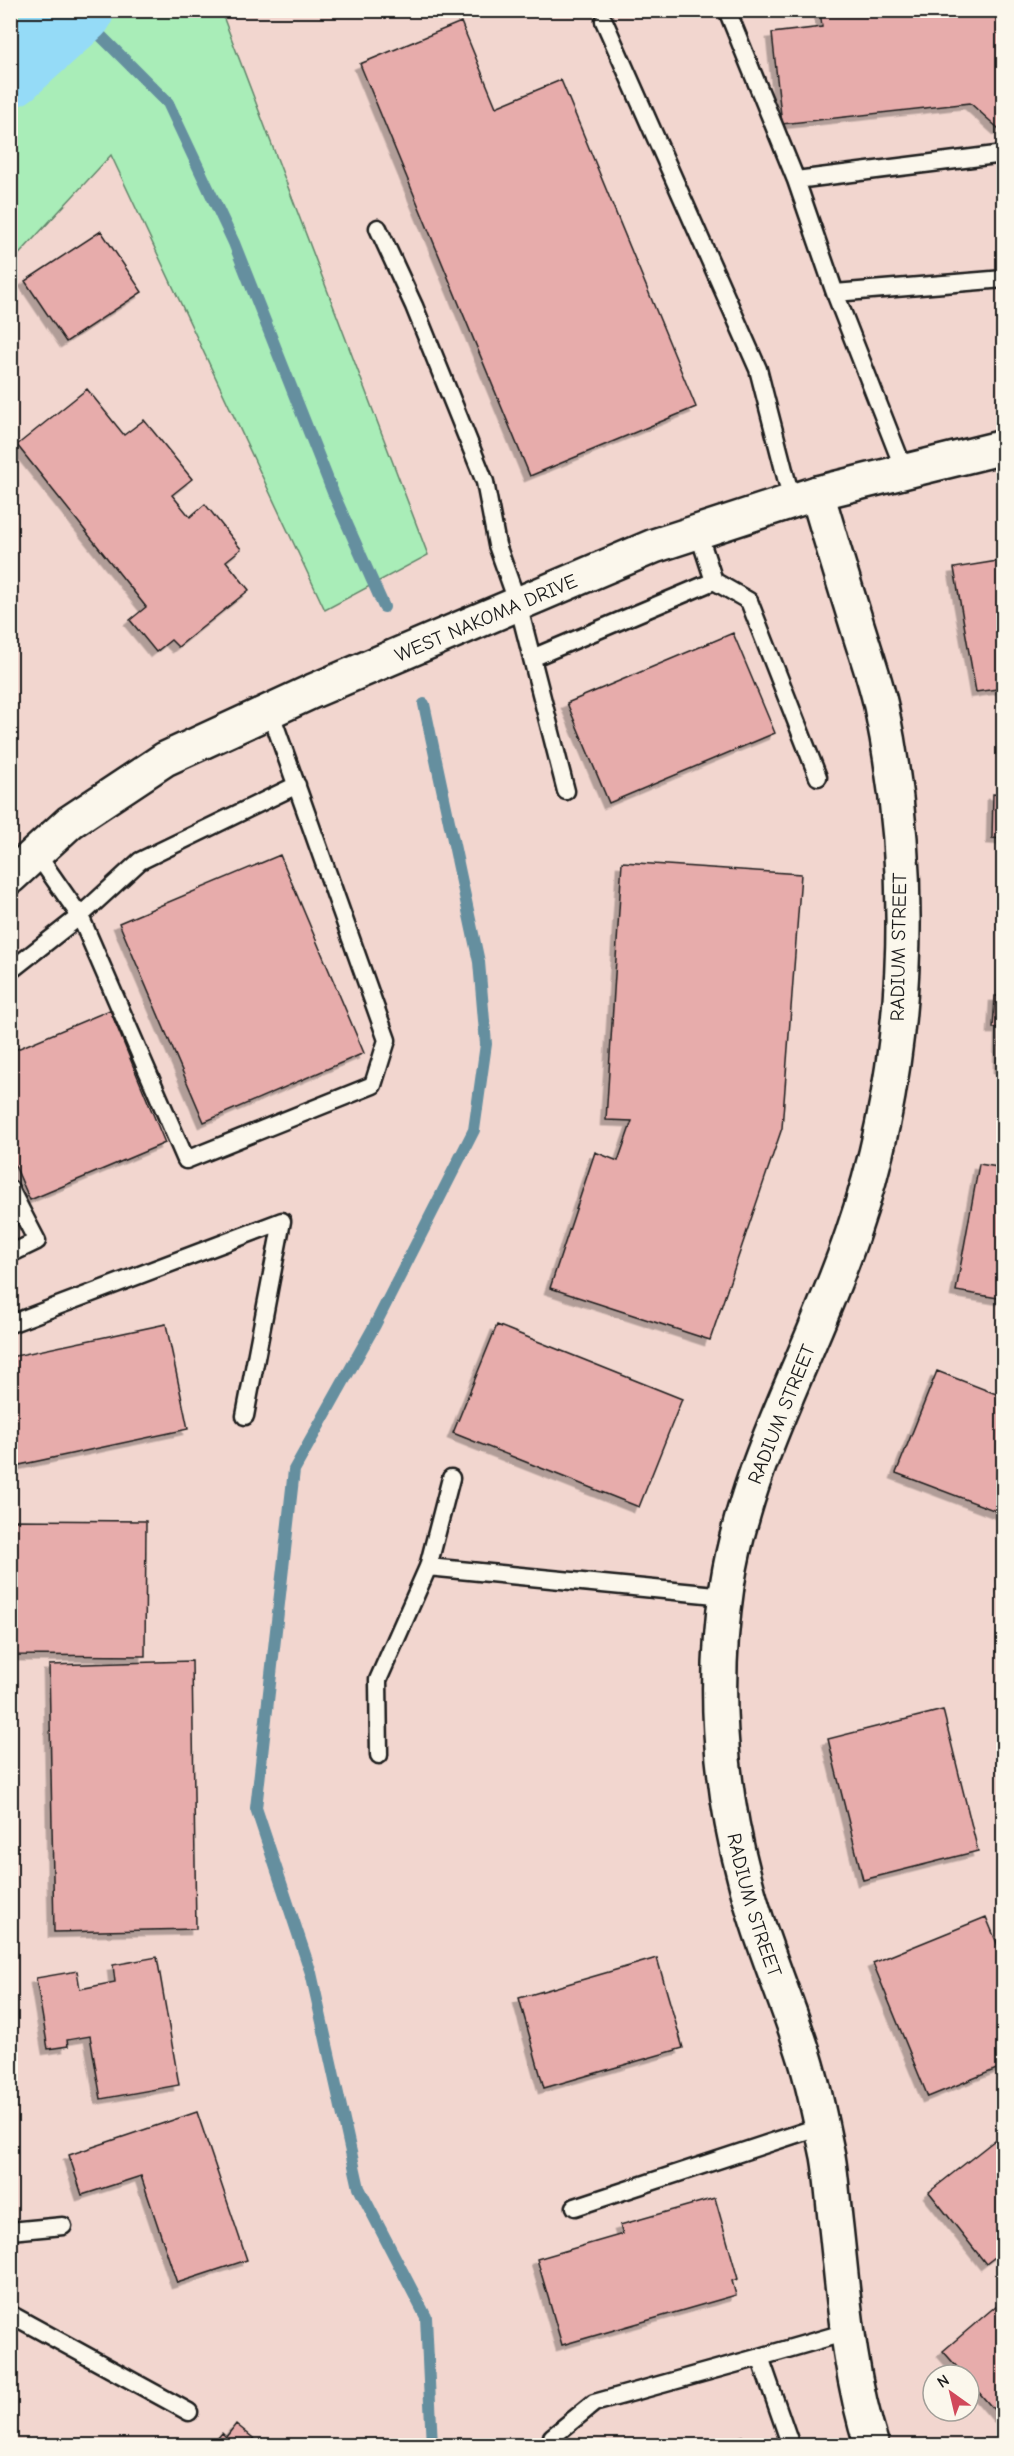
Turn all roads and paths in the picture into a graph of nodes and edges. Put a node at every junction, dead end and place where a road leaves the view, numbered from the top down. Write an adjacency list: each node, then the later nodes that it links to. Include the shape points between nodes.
1 (727, 10): 4 (lane)
2 (604, 21): 10 (lane, via 758,369)
3 (1004, 154): 4 (lane)
4 (796, 180): 7 (lane)
5 (378, 228): 13 (lane, via 485,482 497,545)
6 (1004, 279): 7 (lane)
7 (835, 292): 9 (lane)
8 (1004, 447): 9 (street, WEST NAKOMA DRIVE)
9 (905, 472): 10 (street, WEST NAKOMA DRIVE)
10 (804, 497): 11 (street, WEST NAKOMA DRIVE); 29 (street, RADIUM STREET, via 881,703 897,808 904,916 898,1022 881,1128 854,1231 765,1444 742,1514)
11 (698, 532): 12 (lane); 13 (street, WEST NAKOMA DRIVE, via 654,546)
12 (714, 580): 14 (lane); 16 (lane, via 749,602)
13 (518, 604): 14 (lane); 15 (street, WEST NAKOMA DRIVE)
14 (532, 658): 18 (lane)
15 (270, 711): 17 (lane); 19 (street, WEST NAKOMA DRIVE, via 165,759 70,822)
16 (818, 777)
17 (297, 785): 21 (lane, via 140,861); 21 (lane, via 387,1040 374,1085 186,1160)
18 (566, 791)
19 (36, 853): 20 (street, WEST NAKOMA DRIVE); 21 (lane)
20 (10, 877)
21 (80, 916): 22 (lane)
22 (10, 971)
23 (10, 1189): 24 (lane, via 37,1241)
24 (10, 1254)
25 (10, 1324): 26 (lane, via 282,1221)
26 (245, 1416)
27 (451, 1478): 28 (lane)
28 (428, 1567): 29 (lane); 30 (lane, via 378,1680)
29 (726, 1596): 31 (street, RADIUM STREET, via 720,1660 720,1735 728,1808 745,1880 807,2064)
30 (379, 1755)
31 (821, 2126): 32 (lane); 36 (street, RADIUM STREET, via 829,2162)
32 (575, 2207)
33 (63, 2226): 34 (lane)
34 (10, 2231)
35 (10, 2314): 38 (lane)
36 (847, 2332): 37 (lane); 41 (street, RADIUM STREET)
37 (760, 2357): 39 (lane, via 594,2403 552,2437); 40 (lane)
38 (189, 2412)
39 (553, 2445)
40 (790, 2445)
41 (872, 2445)

